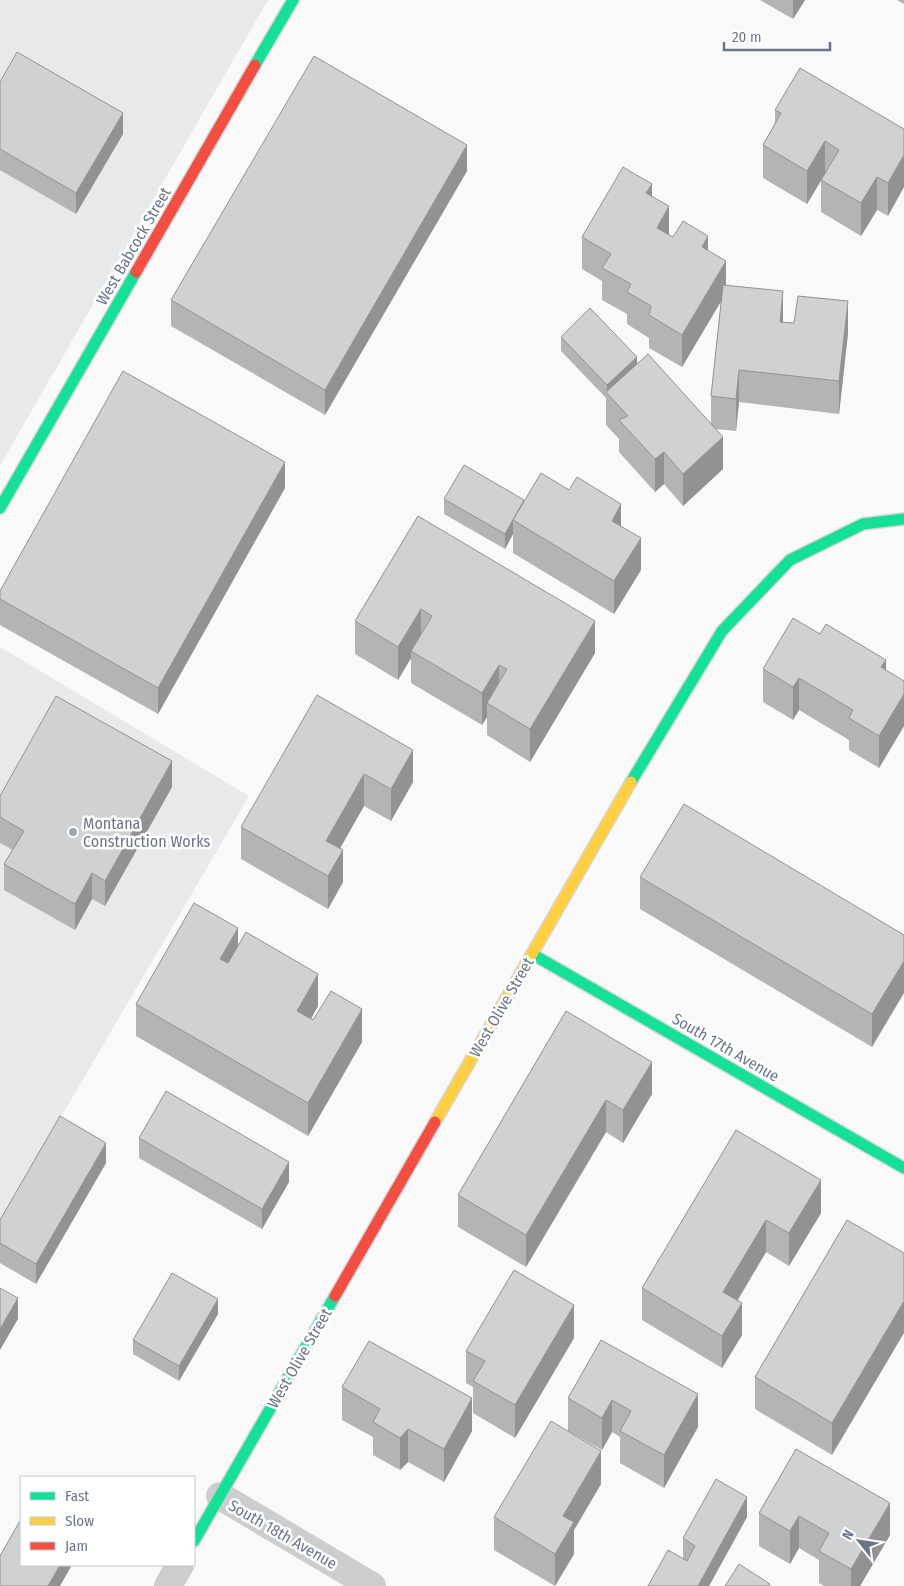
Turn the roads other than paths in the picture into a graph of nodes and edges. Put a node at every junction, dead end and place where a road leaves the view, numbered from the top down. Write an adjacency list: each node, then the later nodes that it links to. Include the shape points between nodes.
1 (293, 0): 2 (street, West Babcock Street)
2 (0, 508)
3 (904, 519): 4 (street, West Olive Street, via 864,524 790,560 722,631)
4 (532, 954): 5 (street, South 17th Avenue); 6 (street, West Olive Street)
5 (904, 1168)
6 (220, 1496): 7 (street, West Olive Street); 10 (street, South 18th Avenue)
7 (195, 1539)
8 (179, 1566): 9 (street)
9 (168, 1586)
10 (372, 1586)

